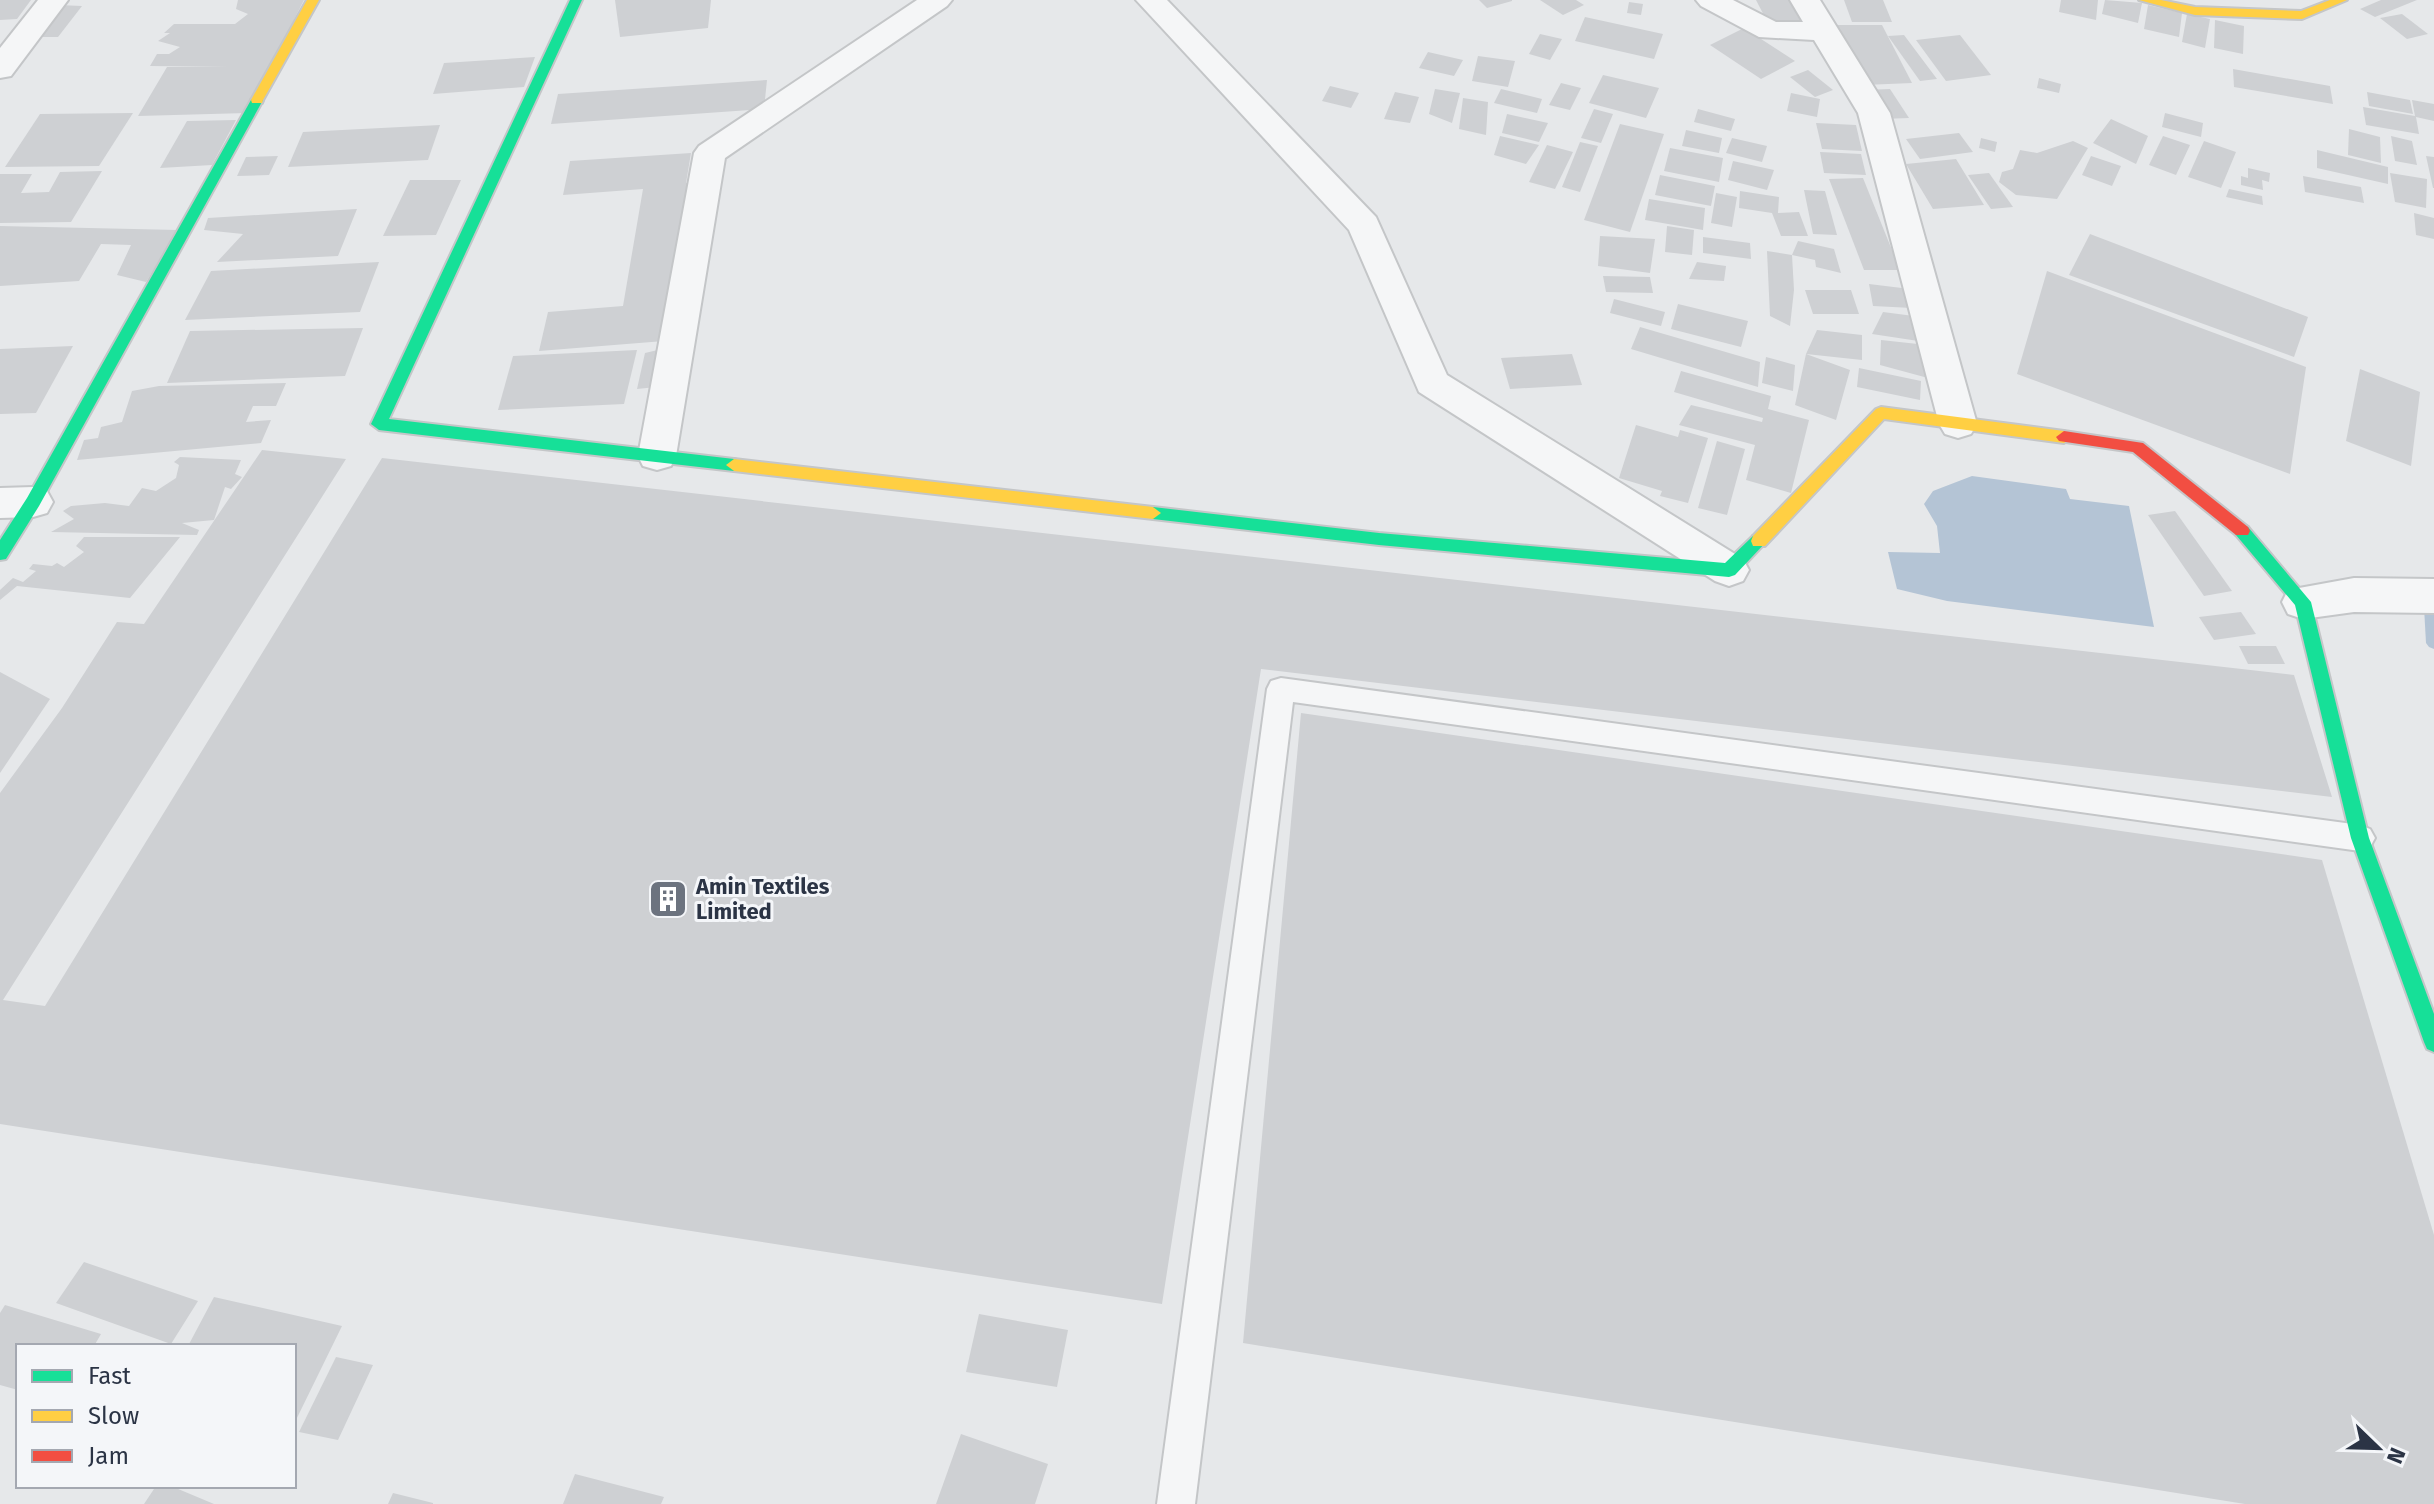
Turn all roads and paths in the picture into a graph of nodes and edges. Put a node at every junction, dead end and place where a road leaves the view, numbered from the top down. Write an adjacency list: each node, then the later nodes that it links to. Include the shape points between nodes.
1 (53, 0): 11 (street)
2 (313, 0): 14 (street)
3 (576, 0): 13 (street, via 379,424)
4 (937, 0): 13 (street, via 710,153)
5 (1151, 0): 16 (street, via 1364,225 1432,383)
6 (1711, 0): 10 (street, via 1770,31)
7 (1805, 0): 10 (street)
8 (2145, 0): 9 (street, via 2195,11 2302,15)
9 (2341, 0)
10 (1824, 31): 12 (street, via 1874,113)
11 (0, 69)
12 (1958, 424): 16 (street, via 1881,413); 18 (street, via 2137,447 2248,536)
13 (657, 456): 16 (street, via 1379,539)
14 (17, 502): 15 (street)
15 (0, 554)
16 (1729, 570)
17 (2434, 596): 18 (street, via 2354,595)
18 (2303, 602): 19 (street)
19 (2360, 838): 20 (street); 21 (lane, via 1281,689)
20 (2434, 1042)
21 (1176, 1504)

